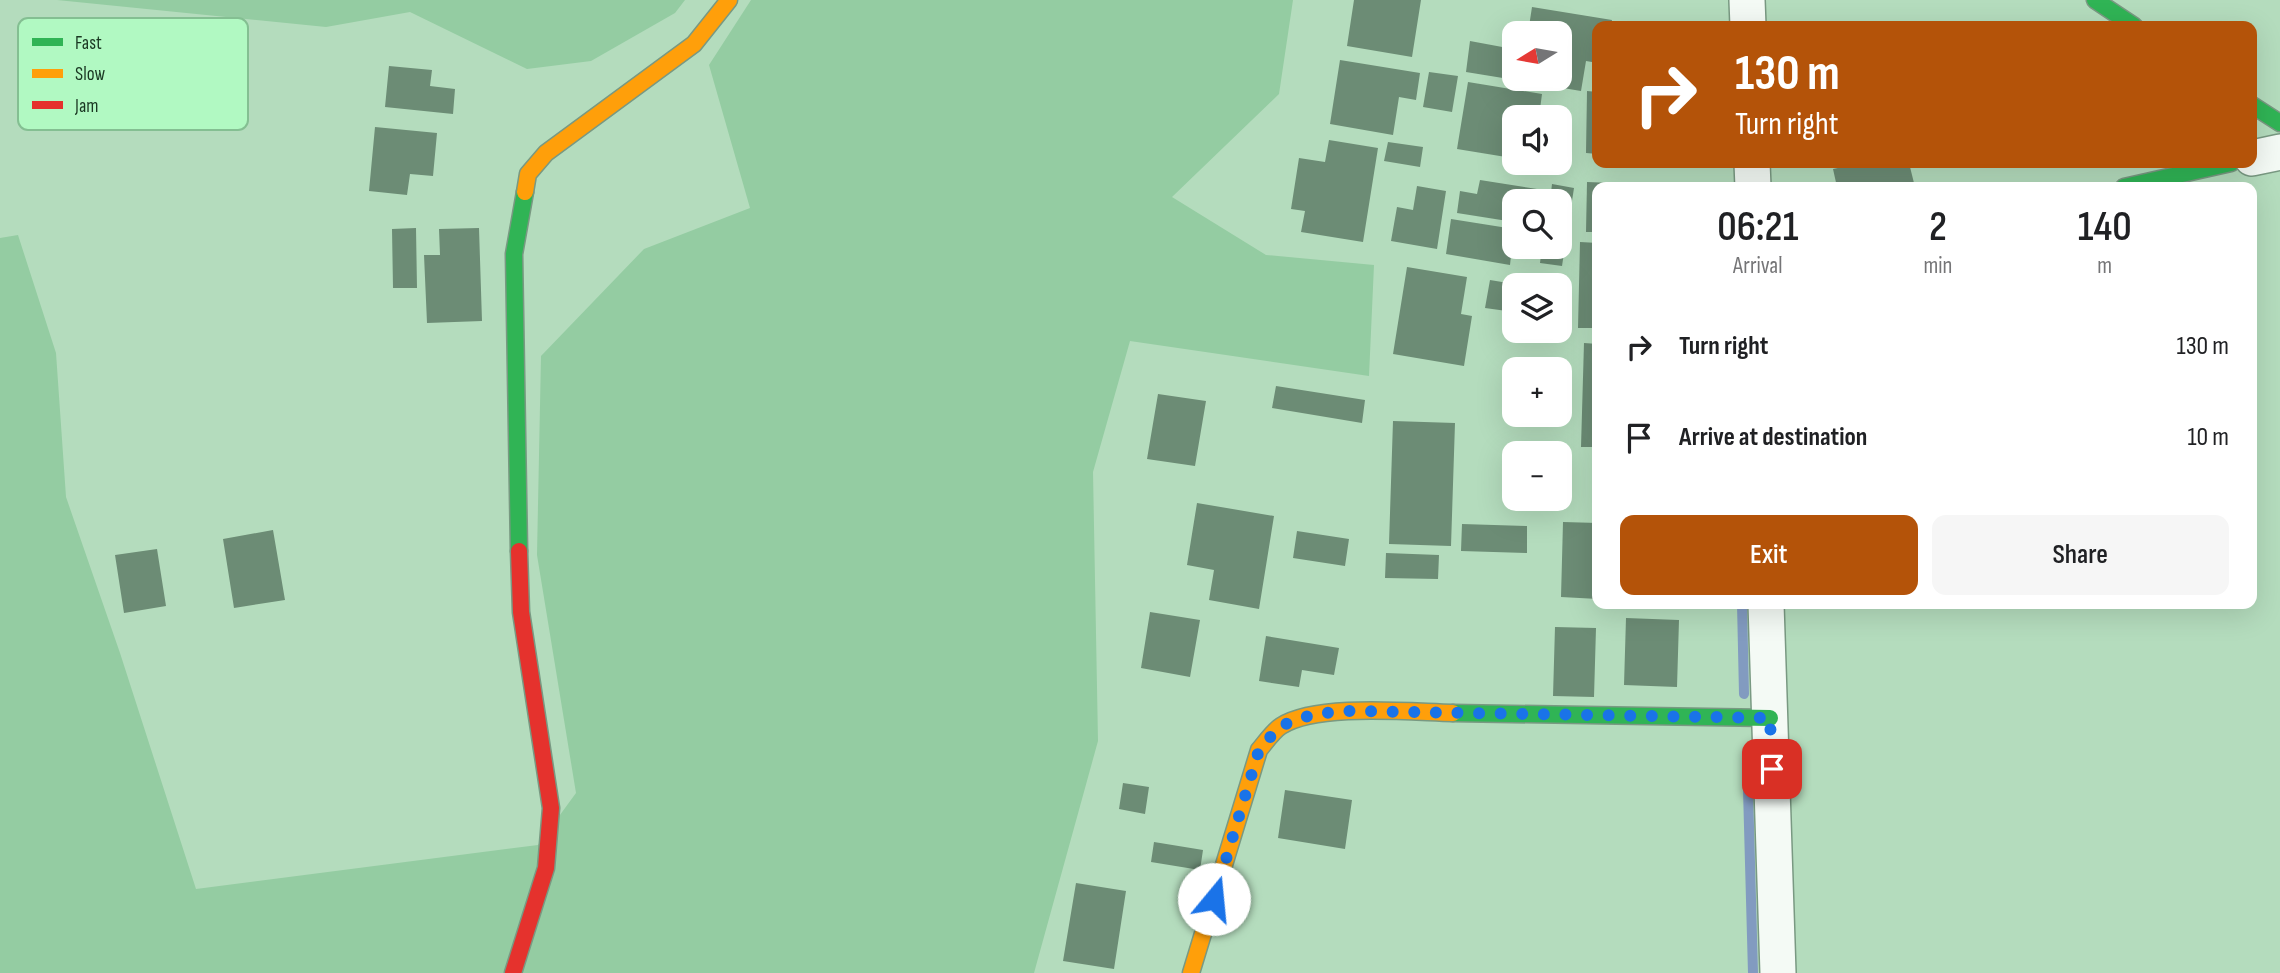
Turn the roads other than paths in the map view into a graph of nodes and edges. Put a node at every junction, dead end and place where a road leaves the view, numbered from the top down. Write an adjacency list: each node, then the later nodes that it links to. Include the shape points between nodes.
1 (729, 0): 14 (street, via 694,44 546,153 528,174 514,254 516,467 521,599 551,808 546,868)
2 (1747, 0): 4 (street)
3 (2095, 0): 5 (street)
4 (1748, 21)
5 (2126, 21)
6 (2257, 108): 7 (street)
7 (2280, 123)
8 (2280, 152): 9 (street)
9 (2257, 157)
10 (2209, 168): 11 (street)
11 (2146, 182)
12 (1766, 609): 13 (street)
13 (1770, 718): 15 (street, via 1349,711 1314,714 1280,726 1259,750); 16 (street)
14 (513, 973)
15 (1191, 973)
16 (1778, 973)

